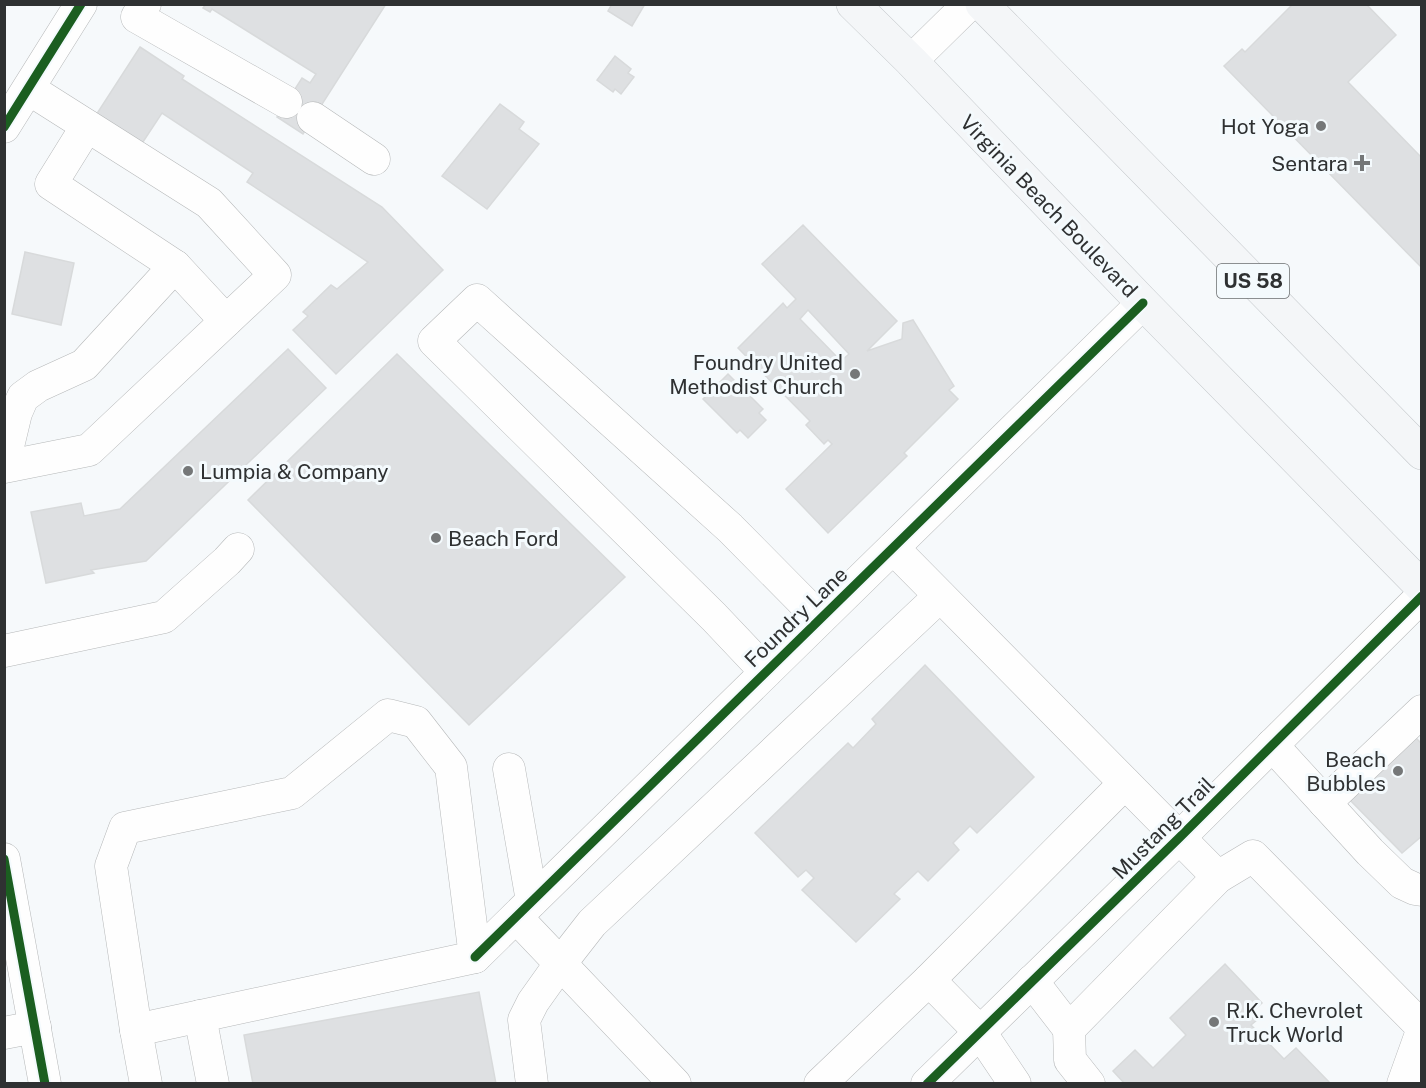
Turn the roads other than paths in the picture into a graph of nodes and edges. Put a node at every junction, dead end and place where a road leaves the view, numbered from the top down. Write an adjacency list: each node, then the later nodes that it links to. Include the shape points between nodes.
1 (81, 4): 7 (street)
2 (145, 4): 8 (street, via 137,16)
3 (853, 4): 6 (main road, Virginia Beach Boulevard)
4 (969, 4): 6 (street)
5 (982, 4): 16 (main road, US 58)
6 (911, 62): 14 (main road, Virginia Beach Boulevard)
7 (29, 89): 10 (street); 11 (street)
8 (286, 102)
9 (313, 118): 12 (street)
10 (87, 126): 13 (street, via 51,184); 15 (street, via 209,203 275,275)
11 (4, 128)
12 (374, 159)
13 (175, 266): 15 (street); 17 (street, via 84,365 38,386 24,397 16,413)
14 (1143, 303): 18 (street, Foundry Lane); 20 (main road, Virginia Beach Boulevard)
15 (226, 321): 17 (street, via 88,450)
16 (1422, 453)
17 (4, 465)
18 (892, 548): 21 (street); 23 (street, Foundry Lane)
19 (238, 549): 24 (street, via 164,617)
20 (1422, 587)
21 (940, 596): 29 (street); 37 (street, via 592,923)
22 (1422, 596): 27 (street, Mustang Trail)
23 (820, 619): 25 (street, Foundry Lane); 25 (street, via 730,528 477,300 434,342 714,616)
24 (4, 651)
25 (766, 672): 35 (street, Foundry Lane)
26 (1422, 711): 30 (street)
27 (1272, 745): 30 (street); 31 (street, Mustang Trail)
28 (509, 769): 35 (street)
29 (1125, 783): 31 (street); 38 (street)
30 (1325, 802): 34 (street, via 1402,883)
31 (1179, 838): 33 (street); 39 (street, Mustang Trail)
32 (4, 859): 41 (street)
33 (1218, 877): 42 (street); 43 (street, via 1253,856)
34 (1422, 890)
35 (524, 909): 36 (street, Foundry Lane); 37 (street)
36 (475, 957): 40 (street); 44 (street, via 451,767 416,722 388,715 292,793 125,828 111,866)
37 (560, 964): 50 (street, via 532,1002 524,1020); 51 (street)
38 (929, 980): 45 (street); 52 (street)
39 (1032, 981): 42 (street); 45 (street, Mustang Trail)
40 (200, 1016): 44 (street); 49 (street)
41 (35, 1027): 46 (street); 47 (street)
42 (1070, 1029): 55 (street, via 1070,1060)
43 (1422, 1029): 56 (street)
44 (136, 1030): 48 (street)
45 (980, 1032): 53 (street, Mustang Trail); 54 (street)
46 (4, 1033)
47 (45, 1083)
48 (146, 1083)
49 (213, 1083)
50 (532, 1083)
51 (675, 1083)
52 (820, 1083)
53 (927, 1083)
54 (1015, 1083)
55 (1089, 1083)
56 (1403, 1083)

